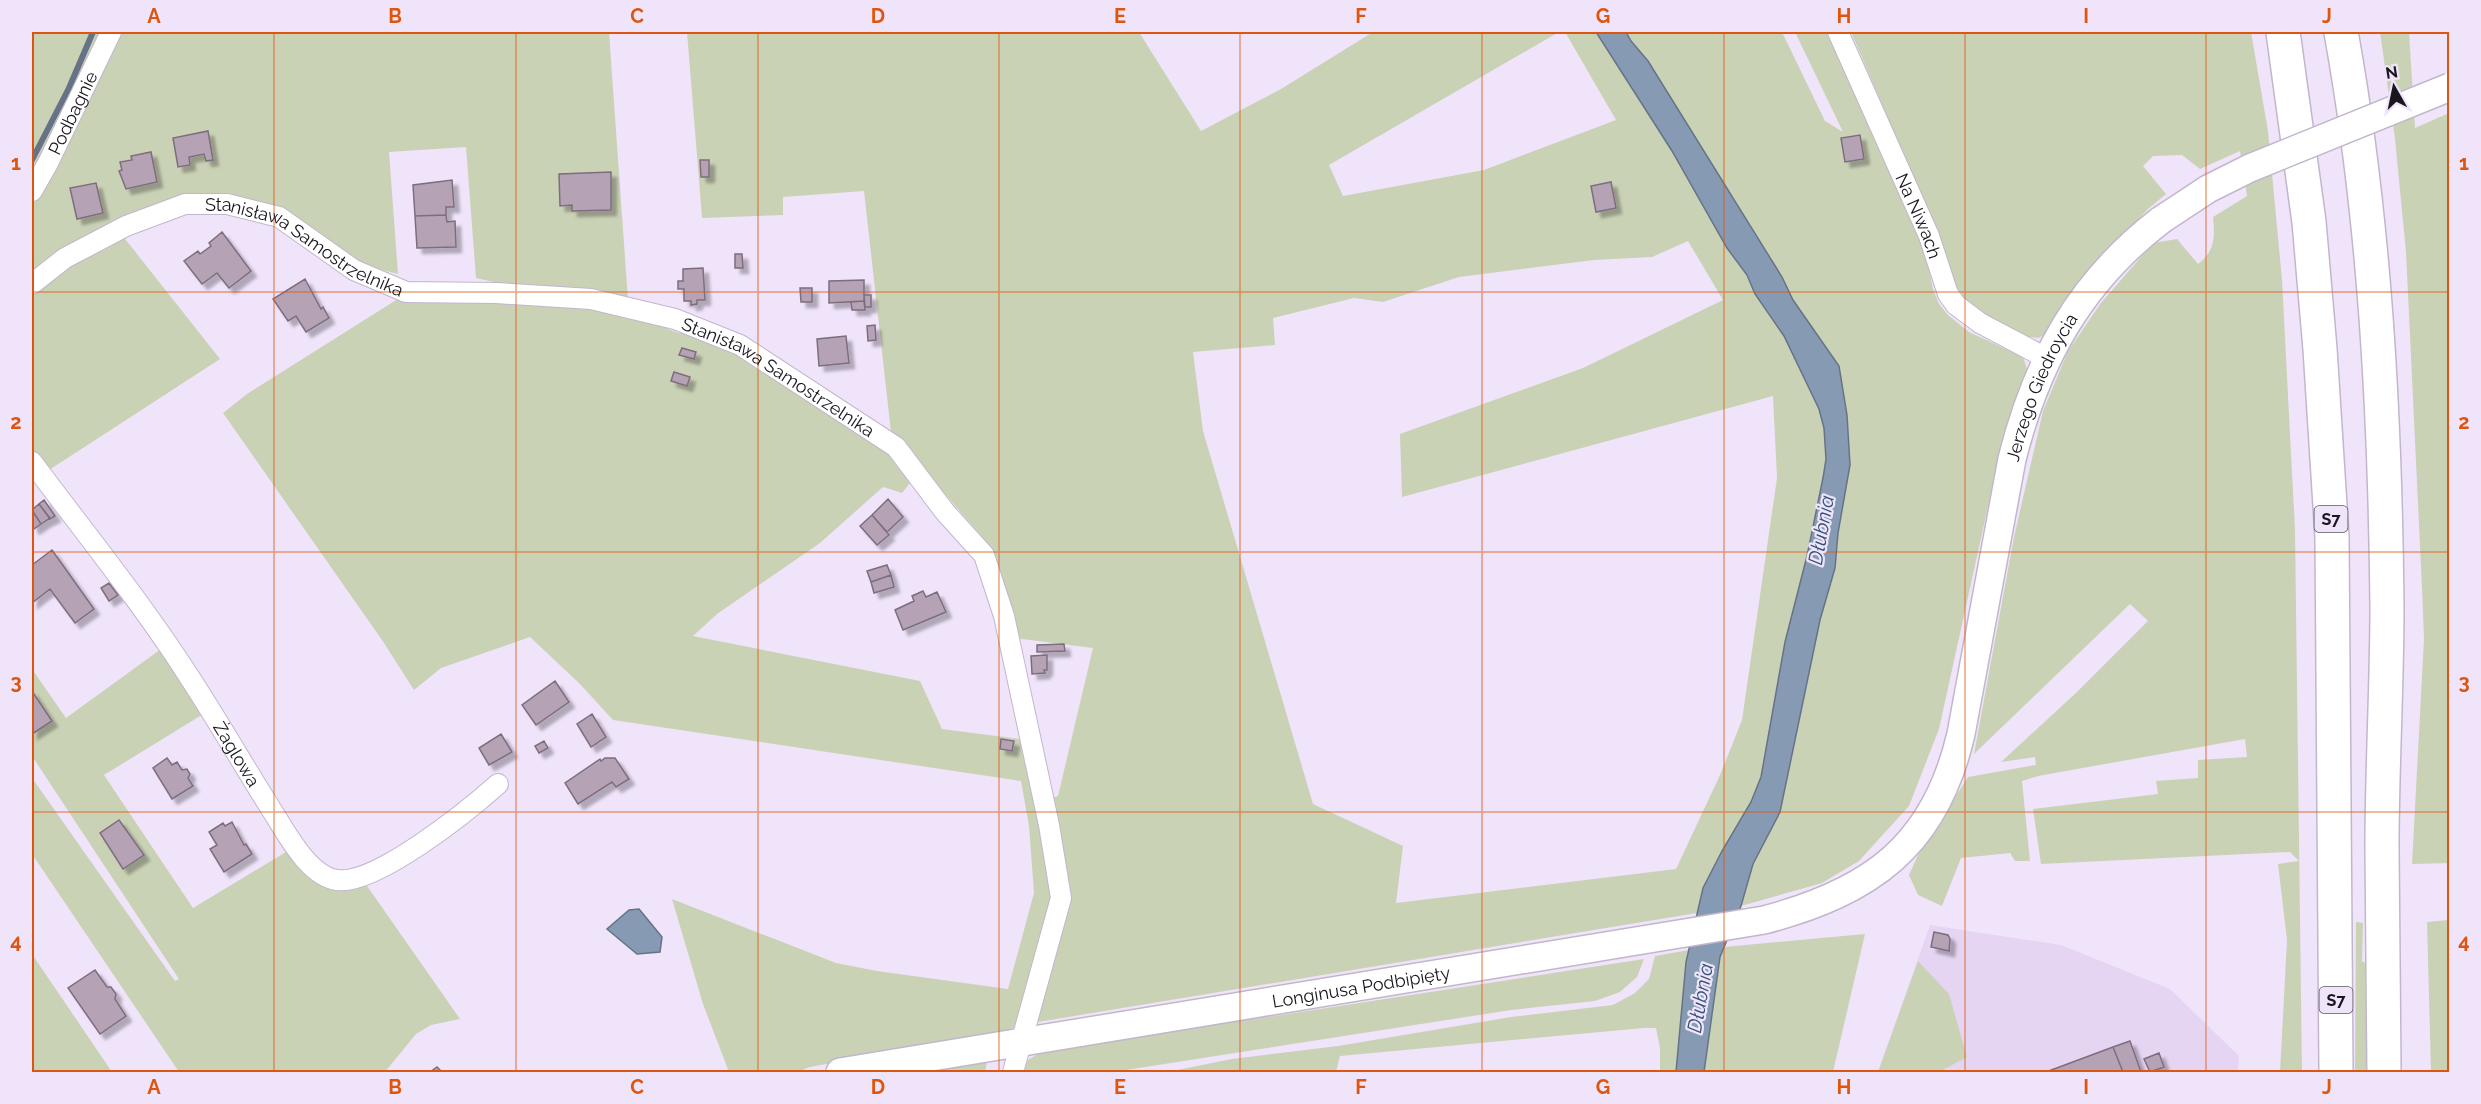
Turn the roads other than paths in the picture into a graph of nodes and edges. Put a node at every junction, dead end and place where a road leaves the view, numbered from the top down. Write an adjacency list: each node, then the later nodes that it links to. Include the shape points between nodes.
1 (111, 32): 6 (street, Podbagnie)
2 (1838, 32): 8 (street, Na Niwach, via 1929,236 1948,294 1980,323)
3 (2283, 32): 15 (highway, S7, via 2309,222 2332,537)
4 (2341, 32): 16 (highway, via 2365,203 2384,446)
5 (2450, 87): 8 (street, Jerzego Giedroycia, bridge, via 2250,168 2208,189 2161,220 2102,275 2075,309)
6 (32, 191)
7 (32, 284): 12 (street, Stanisława Samostrzelnika, via 65,258 126,226 185,204 227,204 279,217 354,270 406,292 591,299 675,319 740,345 896,447 945,512 984,555 1004,616 1042,791 1061,898)
8 (2046, 358): 11 (street, Jerzego Giedroycia, via 2012,459 1953,764 1941,793 1916,832 1898,855)
9 (32, 462): 10 (street, Żaglowa, via 160,634 306,861 320,874 339,881 373,873)
10 (498, 784)
11 (1874, 875): 12 (street, Longinusa Podbipięty, via 1816,905 1752,923)
12 (1021, 1043): 13 (street, Longinusa Podbipięty); 14 (street, Stanisława Samostrzelnika)
13 (840, 1072)
14 (1013, 1072)
15 (2336, 1072)
16 (2384, 1072)

